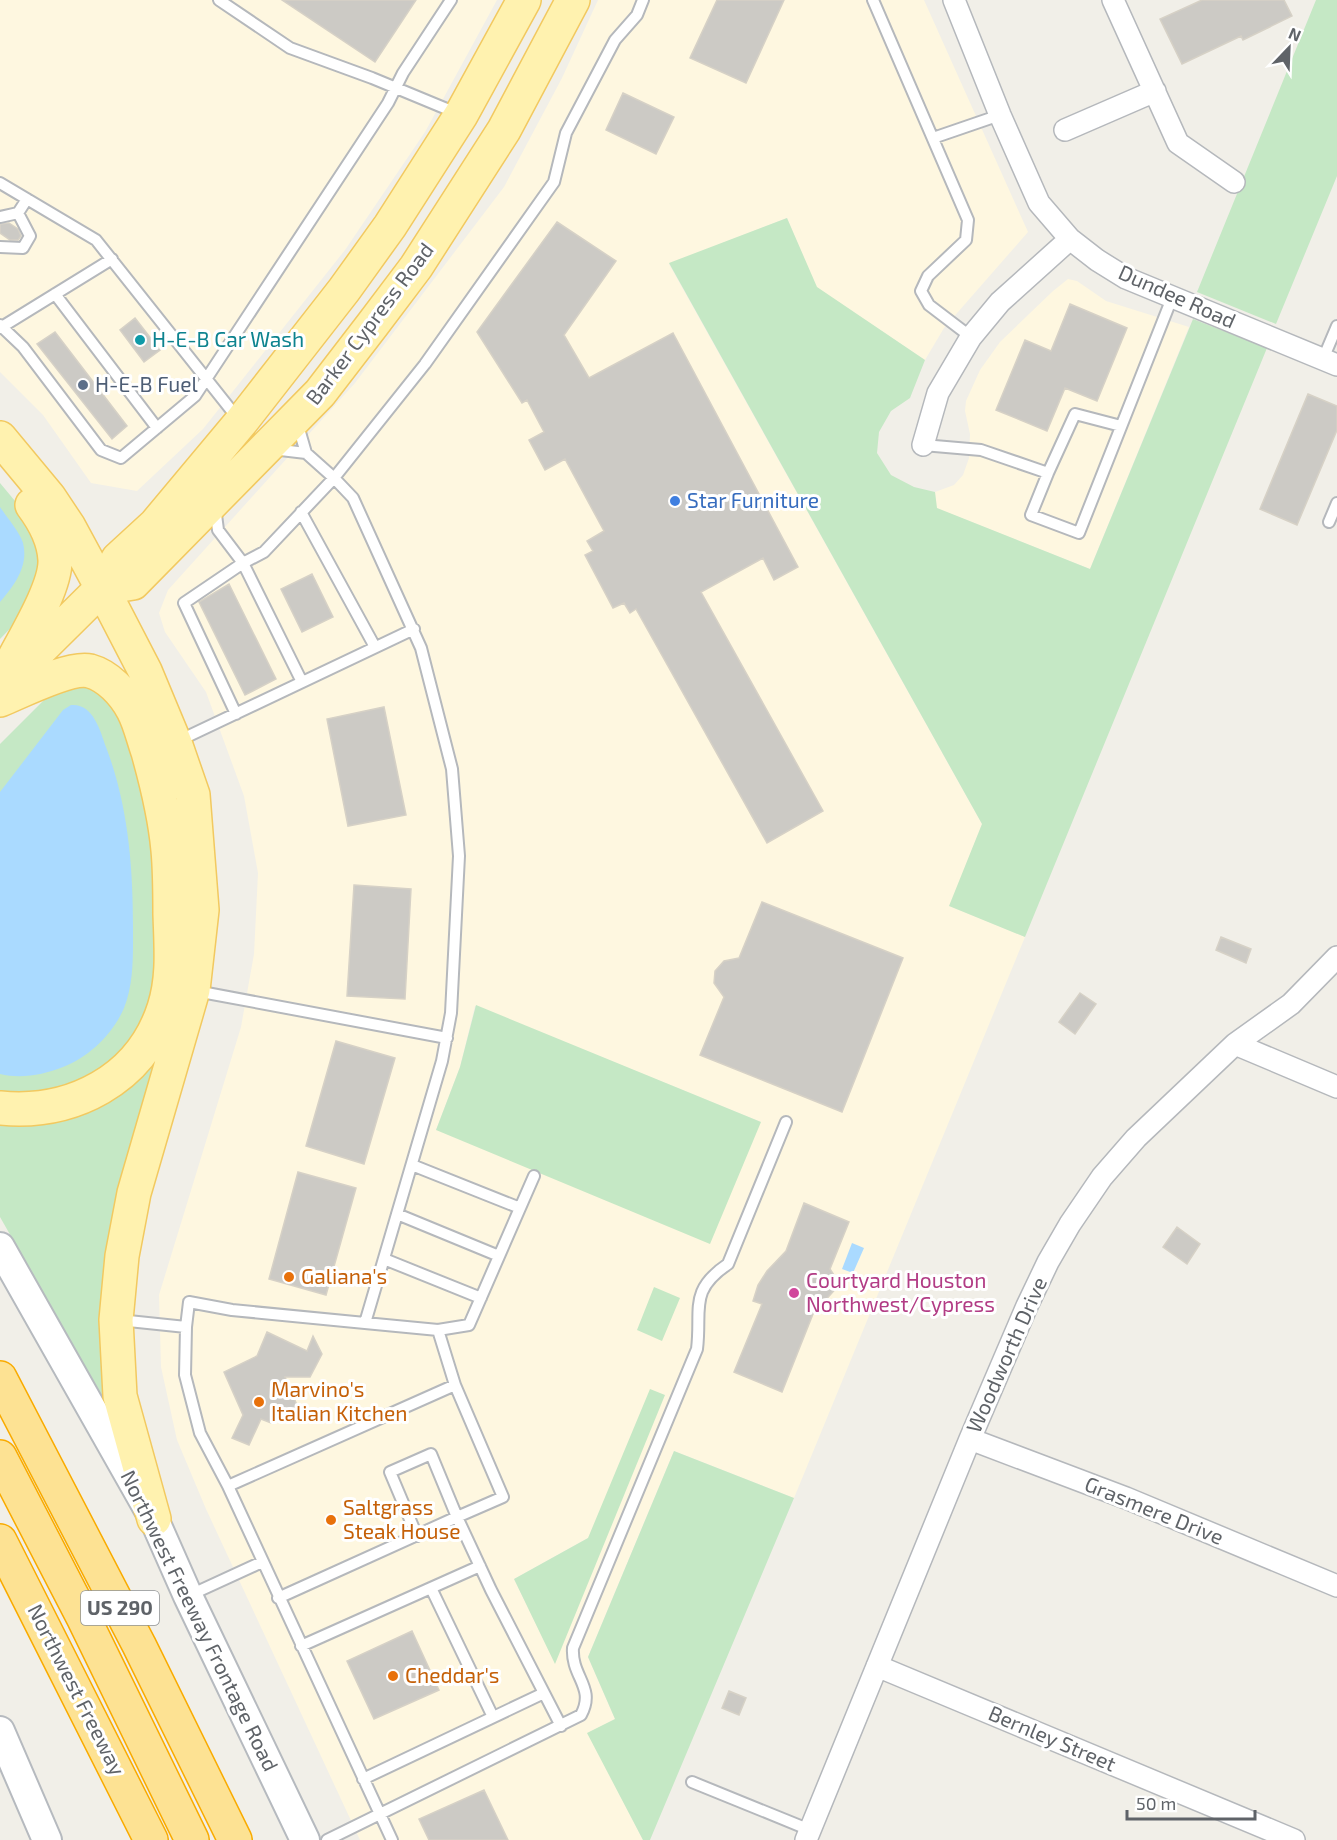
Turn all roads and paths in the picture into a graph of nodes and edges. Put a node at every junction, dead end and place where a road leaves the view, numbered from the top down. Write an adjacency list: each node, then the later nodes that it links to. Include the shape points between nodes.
1 (219, 0): 9 (lane, via 290,48)
2 (451, 0): 9 (lane)
3 (524, 0): 11 (main road, Barker Cypress Road)
4 (573, 0): 13 (main road, Barker Cypress Road)
5 (643, 0): 43 (lane, via 637,15 615,40 566,133 554,182 425,364)
6 (873, 0): 15 (lane)
7 (954, 0): 12 (street, Dundee Road)
8 (1116, 1): 10 (street)
9 (395, 87): 11 (lane); 32 (lane)
10 (1155, 91): 14 (street); 16 (street, via 1178,143)
11 (461, 115): 13 (main road); 24 (main road, Barker Cypress Road)
12 (1000, 115): 15 (lane); 21 (street, Dundee Road, via 1038,203)
13 (504, 130): 27 (main road, Barker Cypress Road, via 416,267)
14 (1065, 130)
15 (933, 138): 30 (lane, via 968,220 966,240 928,276 921,291 929,304)
16 (1234, 182)
17 (0, 183): 18 (lane)
18 (27, 199): 19 (lane); 23 (lane, via 96,240)
19 (18, 213): 20 (lane); 20 (lane); 22 (lane, via 30,236 23,248)
20 (11, 224)
21 (1070, 239): 26 (street, Dundee Road, via 1126,278); 30 (street, via 1000,302)
22 (4, 243)
23 (112, 260): 25 (lane); 32 (lane)
24 (344, 290): 27 (main road); 34 (main road, Barker Cypress Road)
25 (55, 294): 29 (lane); 36 (lane)
26 (1172, 298): 31 (street, Dundee Road); 35 (lane)
27 (373, 324): 33 (main road, Barker Cypress Road)
28 (1337, 326): 31 (lane)
29 (1, 327): 36 (lane, via 23,347 101,450 121,458)
30 (971, 337): 38 (street, via 938,393)
31 (1330, 362)
32 (206, 378): 34 (lane); 36 (lane, via 195,396)
33 (296, 419): 39 (main road, Barker Cypress Road); 40 (lane)
34 (241, 422): 49 (main road, Barker Cypress Road, via 155,525 118,559)
35 (1122, 426): 42 (lane, via 1075,414); 42 (lane, via 1079,533 1031,515)
36 (157, 428)
37 (0, 438): 49 (main road, via 69,527)
38 (923, 445): 42 (lane, via 981,450)
39 (267, 448): 40 (lane); 46 (main road, Barker Cypress Road)
40 (306, 453): 43 (lane)
41 (0, 467): 53 (main road, via 34,507 50,535 55,561 49,588)
42 (1048, 473)
43 (334, 478): 45 (lane); 50 (lane, via 353,498)
44 (1337, 503): 47 (lane)
45 (301, 512): 48 (lane, via 264,552); 51 (lane)
46 (205, 522): 48 (lane); 49 (main road, Barker Cypress Road, via 133,583)
47 (1329, 522)
48 (243, 562): 52 (lane); 55 (lane, via 184,603)
49 (102, 588): 53 (main road, Barker Cypress Road); 56 (main road, via 145,671)
50 (414, 629): 51 (lane); 59 (lane, via 452,769 459,856)
51 (375, 647): 52 (lane)
52 (302, 682): 55 (lane)
53 (0, 687)
54 (0, 700): 62 (main road, via 69,672 87,670 111,682 132,709 162,811 168,851 172,958 168,993 157,1025 127,1068 99,1089 68,1103 34,1110)
55 (236, 714): 56 (lane)
56 (175, 742): 58 (main road, via 193,795 202,910)
57 (1337, 957): 60 (street, Woodworth Drive, via 1291,1004)
58 (193, 990): 59 (lane); 72 (main road, via 134,1193 122,1256)
59 (447, 1038): 64 (lane)
60 (1235, 1044): 61 (street); 78 (street, Woodworth Drive, via 1136,1138 1102,1177 1070,1224 1027,1306)
61 (1337, 1087)
62 (0, 1108)
63 (786, 1122): 97 (lane, via 728,1264 706,1283 699,1298 697,1349 573,1648 572,1661 587,1693 587,1704 581,1715)
64 (412, 1165): 66 (lane); 67 (lane)
65 (534, 1176): 66 (lane)
66 (520, 1208): 69 (lane)
67 (397, 1214): 69 (lane); 70 (lane)
68 (0, 1247): 82 (main road, Northwest Freeway Frontage Road)
69 (499, 1256): 71 (lane)
70 (384, 1259): 71 (lane); 73 (lane)
71 (481, 1298): 75 (lane, via 469,1324)
72 (116, 1320): 74 (lane); 82 (main road, via 120,1396)
73 (365, 1323): 74 (lane, via 189,1302); 75 (lane)
74 (186, 1327): 80 (lane, via 185,1375 200,1433)
75 (438, 1330): 77 (lane)
76 (0, 1378): 106 (highway, US 290, via 144,1654)
77 (455, 1385): 80 (lane); 81 (lane, via 503,1497)
78 (970, 1439): 88 (street, Grasmere Drive, via 1126,1498); 94 (street, Woodworth Drive)
79 (0, 1457): 105 (highway)
80 (228, 1486): 85 (lane)
81 (458, 1517): 83 (lane); 83 (lane, via 431,1455 390,1472); 86 (lane)
82 (154, 1520): 90 (main road, Northwest Freeway Frontage Road)
83 (417, 1536): 91 (lane)
84 (0, 1541): 92 (highway, Northwest Freeway)
85 (261, 1562): 90 (lane); 91 (lane)
86 (480, 1566): 89 (lane); 95 (lane)
87 (0, 1570): 92 (highway)
88 (1337, 1586)
89 (431, 1588): 93 (lane); 96 (lane)
90 (188, 1596): 107 (main road, Northwest Freeway Frontage Road)
91 (278, 1598): 93 (lane)
92 (31, 1600): 104 (highway, Northwest Freeway)
93 (301, 1646): 99 (lane)
94 (877, 1666): 102 (street, Woodworth Drive); 110 (street, Bernley Street)
95 (544, 1694): 96 (lane); 97 (lane)
96 (494, 1717): 99 (lane)
97 (561, 1726): 101 (lane)
98 (0, 1731): 103 (main road)
99 (363, 1779): 101 (lane)
100 (692, 1782): 102 (lane)
101 (380, 1815): 108 (lane); 109 (lane)
102 (808, 1835)
103 (47, 1840)
104 (151, 1840)
105 (192, 1840)
106 (235, 1840)
107 (305, 1840)
108 (327, 1840)
109 (392, 1840)
110 (1294, 1840)

